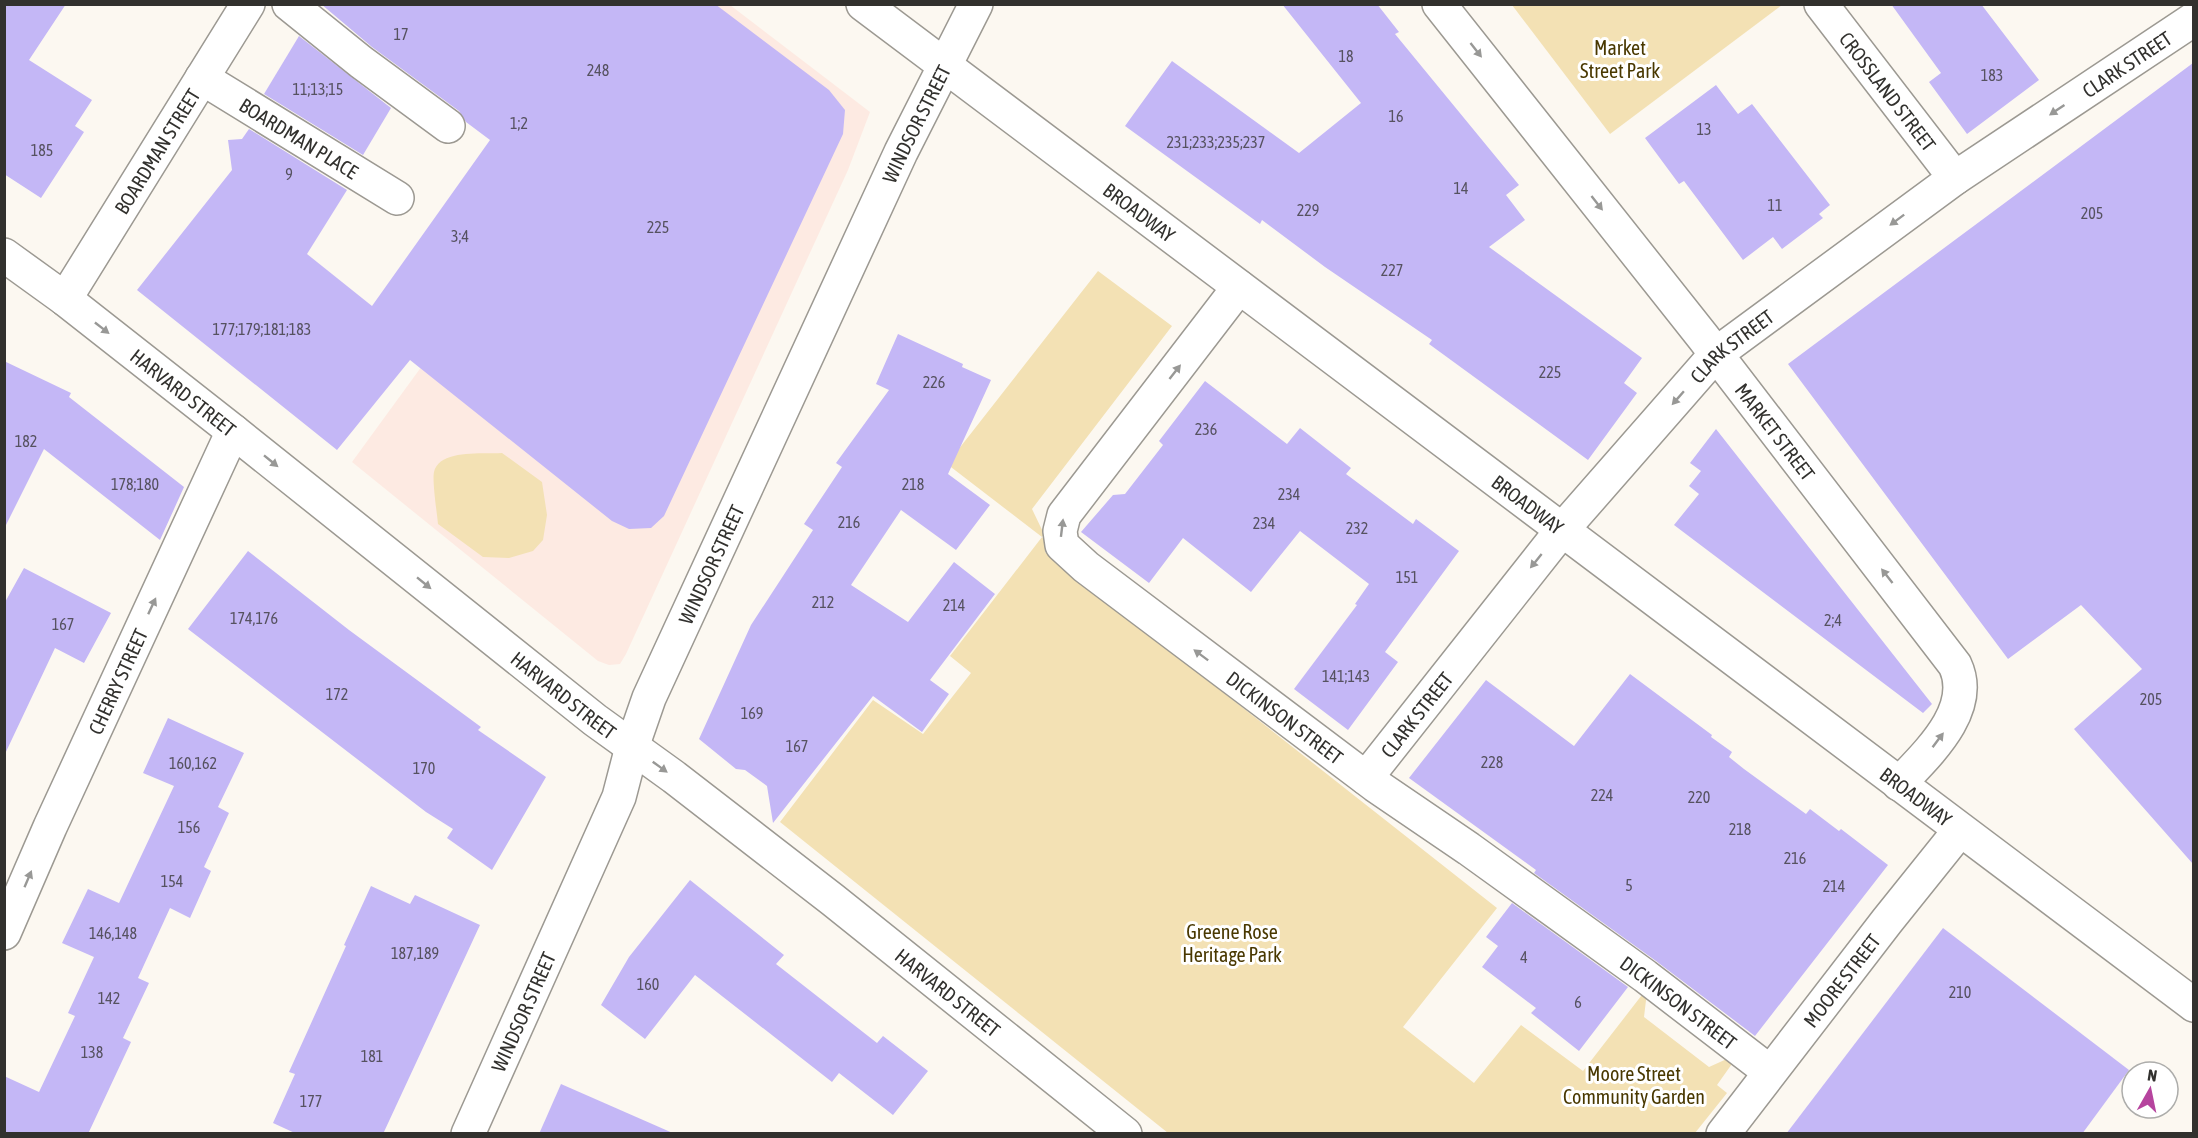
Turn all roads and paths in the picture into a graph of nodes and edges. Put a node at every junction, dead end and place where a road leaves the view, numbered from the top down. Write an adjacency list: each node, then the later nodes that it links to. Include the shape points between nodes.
1 (248, 4): 9 (street, BOARDMAN STREET)
2 (289, 4): 10 (street)
3 (862, 4): 8 (street, BROADWAY)
4 (976, 4): 8 (street, WINDSOR STREET)
5 (1439, 4): 16 (street, MARKET STREET, one-way to 16)
6 (1821, 4): 11 (street, CROSSLAND STREET)
7 (2193, 19): 11 (street, CLARK STREET, one-way to 11)
8 (945, 66): 14 (street, BROADWAY); 19 (street, WINDSOR STREET, via 772,429 649,698)
9 (202, 78): 12 (street, BOARDMAN PLACE); 15 (street, BOARDMAN STREET)
10 (448, 126)
11 (1954, 178): 16 (street, CLARK STREET, one-way to 16)
12 (397, 198)
13 (4, 255): 15 (street, HARVARD STREET)
14 (1239, 287): 18 (street, BROADWAY); 20 (street, DICKINSON STREET, one-way to 14, via 1086,567 1061,541 1059,531 1064,515)
15 (65, 299): 17 (street, HARVARD STREET, one-way to 17)
16 (1716, 354): 18 (street, CLARK STREET, one-way to 18); 21 (street, MARKET STREET, one-way to 16, via 1947,728 1959,698 1958,671)
17 (233, 431): 19 (street, HARVARD STREET, one-way to 19); 23 (street, CHERRY STREET, one-way to 17)
18 (1562, 530): 20 (street, CLARK STREET, one-way to 20); 21 (street, BROADWAY)
19 (632, 747): 26 (street, WINDSOR STREET, via 619,797); 27 (street, HARVARD STREET, one-way to 27, via 833,900)
20 (1366, 778): 25 (street, DICKINSON STREET, via 1589,936)
21 (1899, 784): 22 (street, BROADWAY)
22 (1960, 830): 24 (street, BROADWAY); 25 (street, MOORE STREET)
23 (4, 933)
24 (2193, 1005)
25 (1770, 1072): 28 (street, MOORE STREET)
26 (468, 1134)
27 (1125, 1134)
28 (1723, 1134)

